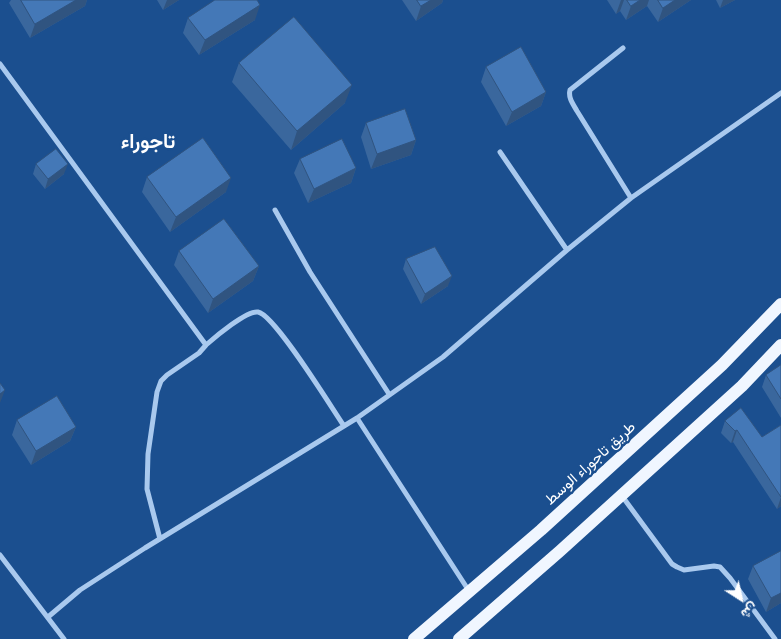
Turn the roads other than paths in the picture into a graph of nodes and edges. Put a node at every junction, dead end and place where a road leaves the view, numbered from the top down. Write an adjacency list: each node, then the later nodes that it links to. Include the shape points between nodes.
1 (623, 48): 5 (street, via 569,94)
2 (0, 64): 9 (street)
3 (781, 93): 5 (street)
4 (500, 152): 7 (street)
5 (631, 198): 7 (street)
6 (275, 210): 11 (street, via 310,272)
7 (567, 250): 11 (street, via 443,357)
8 (781, 304): 17 (main road, طريق تاجوراء الوسط, via 722,365)
9 (206, 345): 13 (street, via 250,314 264,315 290,345); 15 (street, via 167,375 157,392 148,454 147,489)
10 (781, 345): 14 (main road, via 742,386)
11 (389, 394): 12 (street)
12 (357, 418): 13 (street); 17 (street)
13 (344, 426): 15 (street)
14 (621, 495): 21 (main road); 22 (street, via 672,564 684,570 720,568)
15 (160, 539): 18 (street, via 80,590)
16 (0, 555): 18 (street)
17 (470, 591): 20 (main road, طريق تاجوراء الوسط)
18 (48, 617): 19 (street)
19 (64, 639)
20 (414, 639)
21 (459, 639)
22 (775, 639)

